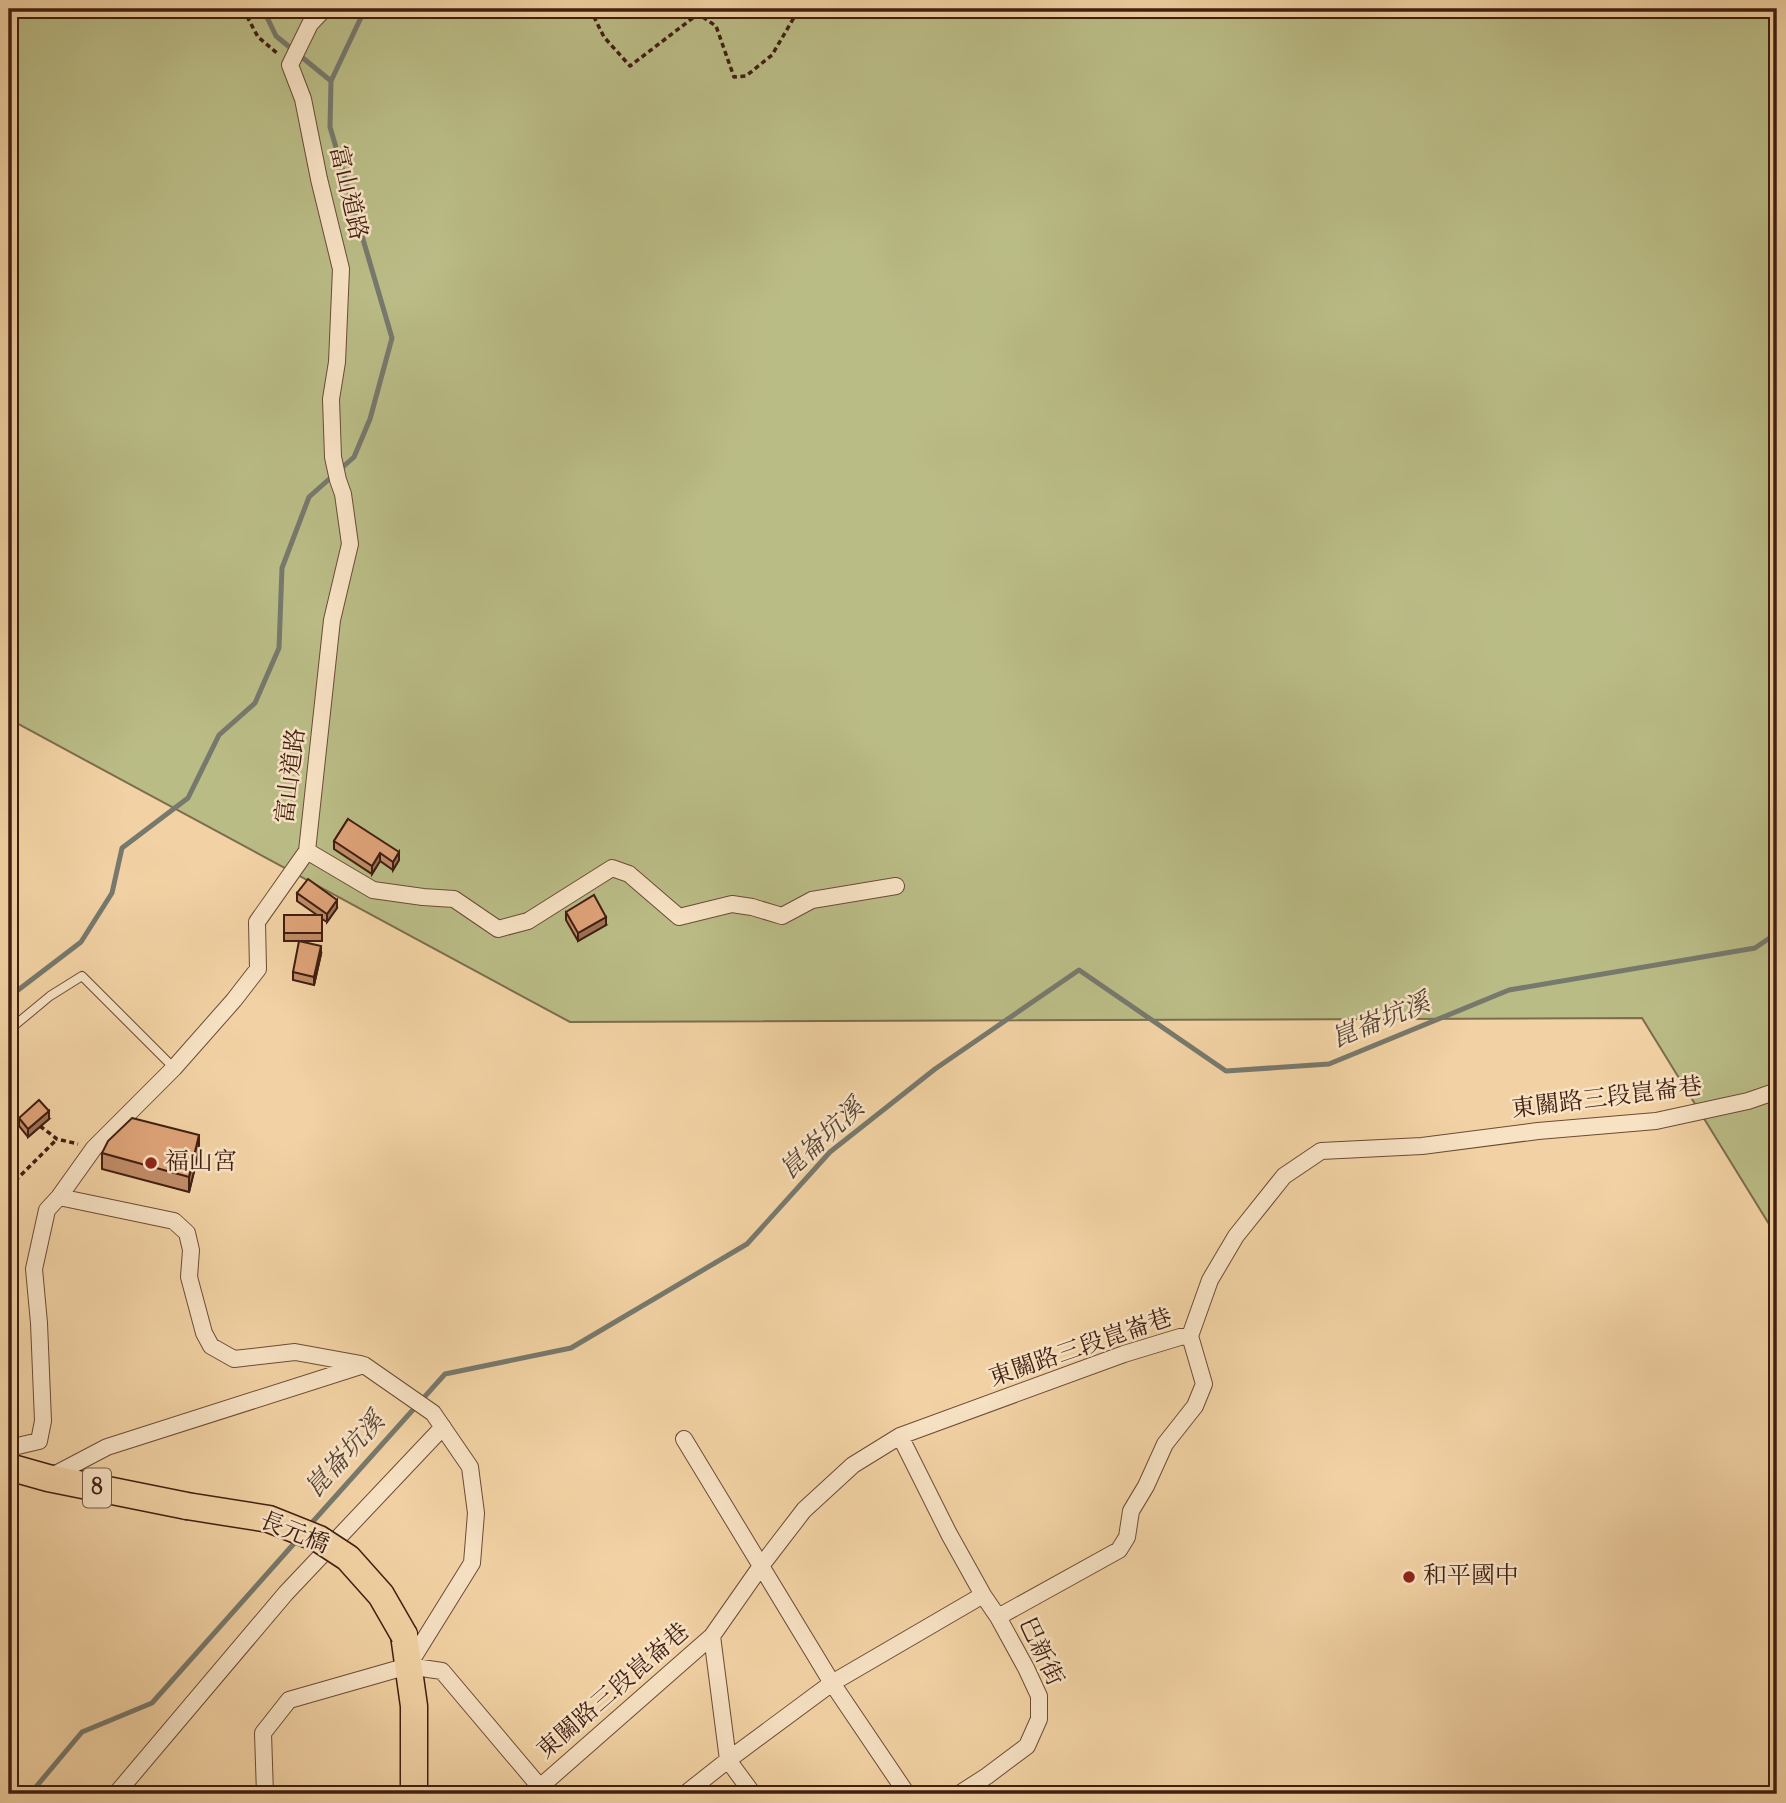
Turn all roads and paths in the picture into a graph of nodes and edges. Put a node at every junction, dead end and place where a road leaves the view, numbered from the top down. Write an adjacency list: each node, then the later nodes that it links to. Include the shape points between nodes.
1 (243, 9): 5 (path, via 258,37)
2 (324, 9): 5 (street, via 310,24)
3 (590, 9): 4 (path, via 604,37 630,66 698,14 716,26 734,77 746,76 772,55)
4 (799, 9)
5 (290, 65): 6 (street, 富山道路, via 303,99 341,269 331,399 333,457 344,494 350,544 332,620)
6 (307, 851): 7 (street, via 373,890 454,899 498,929 528,921 611,869 629,874 680,917 732,904 782,916 812,901); 9 (street, 富山道路, via 257,922 258,970)
7 (896, 886)
8 (9, 1030): 9 (lane, via 82,976)
9 (174, 1068): 13 (street, 富山道路)
10 (1777, 1091): 16 (street, 東關路三段崑崙巷, via 1656,1121 1321,1152 1284,1176 1236,1236 1210,1280)
11 (40, 1126): 12 (path)
12 (57, 1139): 13 (path); 14 (path)
13 (94, 1148): 15 (street, 富山道路)
14 (9, 1187)
15 (59, 1198): 17 (street, via 174,1221 181,1227 191,1250 189,1277 204,1334 211,1346 234,1359 295,1352); 21 (street, 富山道路, via 47,1210 34,1269 43,1421 39,1441)
16 (1190, 1336): 19 (street, 東關路三段崑崙巷, via 1124,1354); 26 (street, via 1204,1384 1195,1406 1165,1444 1132,1511 1119,1550)
17 (364, 1365): 18 (street, via 433,1413); 23 (street, via 107,1447)
18 (443, 1427): 28 (street, via 470,1466 476,1513 472,1563); 32 (street, via 286,1593)
19 (900, 1436): 24 (street, 東關路三段崑崙巷, via 853,1465 815,1499); 25 (street, 巴新街)
20 (684, 1439): 24 (street)
21 (9, 1448)
22 (9, 1467): 23 (main road, 8)
23 (48, 1478): 28 (main road, 長元橋 / 8, bridge, via 269,1519 319,1539 348,1558 381,1595 404,1634)
24 (761, 1566): 27 (street, 東關路三段崑崙巷); 29 (street)
25 (983, 1595): 26 (street, 巴新街); 29 (street)
26 (998, 1617): 38 (street, 巴新街, via 1039,1696 1039,1719 1027,1746)
27 (712, 1636): 30 (street); 31 (street, 東關路三段崑崙巷)
28 (408, 1666): 31 (street, via 442,1671); 33 (street, via 289,1700 263,1733); 34 (main road, 8, via 414,1706)
29 (832, 1683): 30 (street); 37 (street)
30 (728, 1760): 35 (street); 36 (street)
31 (536, 1791)
32 (116, 1794)
33 (265, 1794)
34 (414, 1794)
35 (685, 1794)
36 (753, 1794)
37 (907, 1794)
38 (959, 1794)

